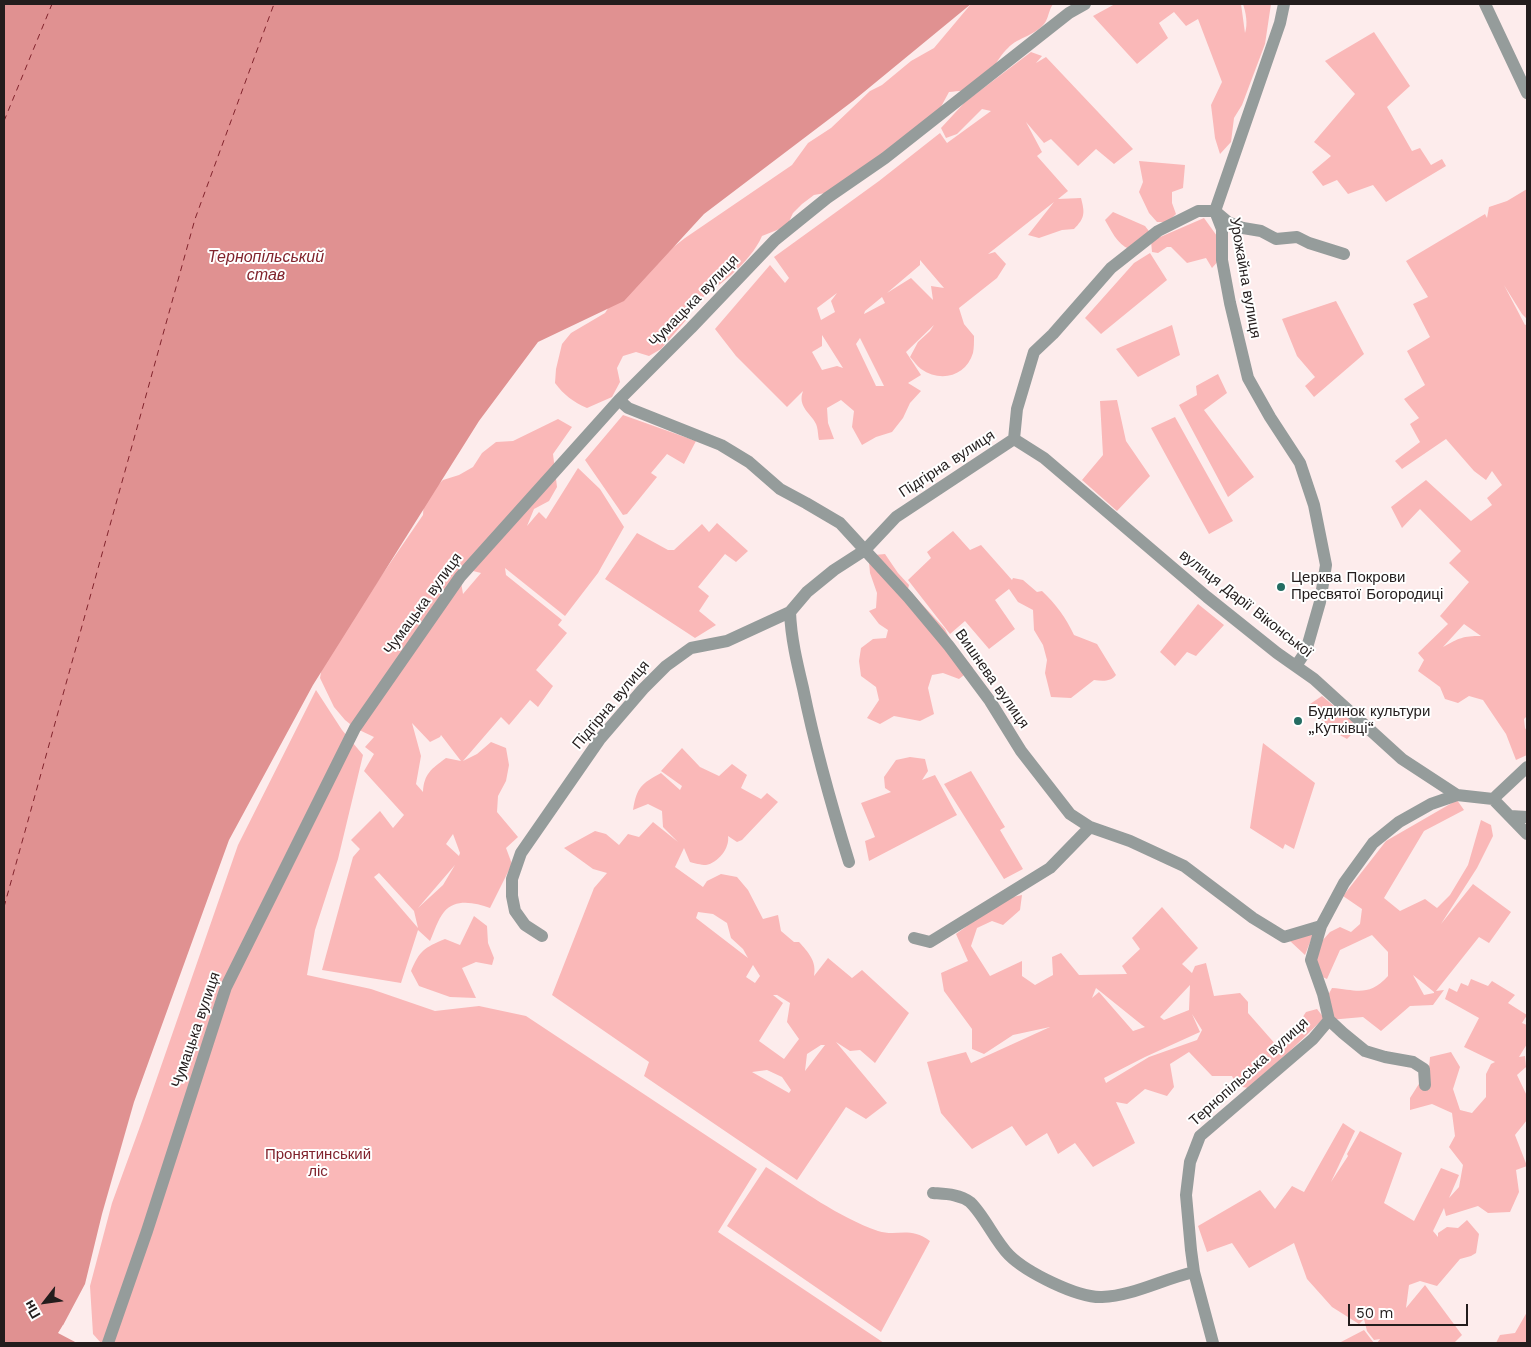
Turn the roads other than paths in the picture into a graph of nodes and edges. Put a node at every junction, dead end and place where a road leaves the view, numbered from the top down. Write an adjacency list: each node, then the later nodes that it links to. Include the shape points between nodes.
1 (1085, 4): 7 (street, Чумацька вулиця, via 1069,13 775,240)
2 (1284, 4): 5 (street, Урожайна вулиця)
3 (1485, 4): 4 (street)
4 (1527, 93)
5 (1215, 211): 6 (street, via 1228,222 1276,239 1297,237); 8 (street, Підгірна вулиця, via 1198,211 1158,231 1110,268 1034,352 1017,410); 11 (street, Урожайна вулиця, via 1222,229 1222,260 1248,378 1300,463 1314,505 1326,564 1320,602 1306,651)
6 (1344, 254)
7 (619, 400): 9 (street, Вишнева вулиця, via 628,408 721,445 749,462 780,489 840,523); 27 (street, Чумацька вулиця, via 460,577 355,728 226,987)
8 (1014, 440): 9 (street, Підгірна вулиця, via 896,517); 11 (street, вулиця Дарії Віконської, via 1044,458 1207,597)
9 (865, 550): 10 (street, Підгірна вулиця, via 807,592); 17 (street, Вишнева вулиця, via 949,646 1070,814)
10 (790, 612): 19 (street, via 806,705); 21 (street, Підгірна вулиця, via 728,640 691,648 666,666 600,739 521,853 512,879 515,911 525,925)
11 (1296, 666): 13 (street, вулиця Дарії Віконської, via 1402,759)
12 (1527, 767): 14 (street)
13 (1457, 795): 14 (street, Тернопільська вулиця); 20 (street, Тернопільська вулиця, via 1431,804 1399,822 1373,843 1344,883)
14 (1493, 799): 15 (street)
15 (1510, 816): 16 (street); 18 (street)
16 (1527, 817)
17 (1090, 828): 20 (street, Вишнева вулиця, via 1130,841 1184,866 1284,938); 22 (street, via 1050,868 930,942)
18 (1527, 834)
19 (849, 862)
20 (1321, 926): 23 (street, Тернопільська вулиця, via 1311,960)
21 (542, 936)
22 (914, 938)
23 (1329, 1020): 24 (street, via 1365,1051 1413,1062 1424,1069); 26 (street, Тернопільська вулиця, via 1313,1039 1200,1136 1190,1162 1186,1195)
24 (1425, 1085)
25 (933, 1193): 26 (street, via 958,1195 970,1203 1009,1255 1039,1276 1073,1292 1100,1297 1130,1292)
26 (1194, 1272): 28 (street, Тернопільська вулиця)
27 (108, 1343)
28 (1213, 1343)

